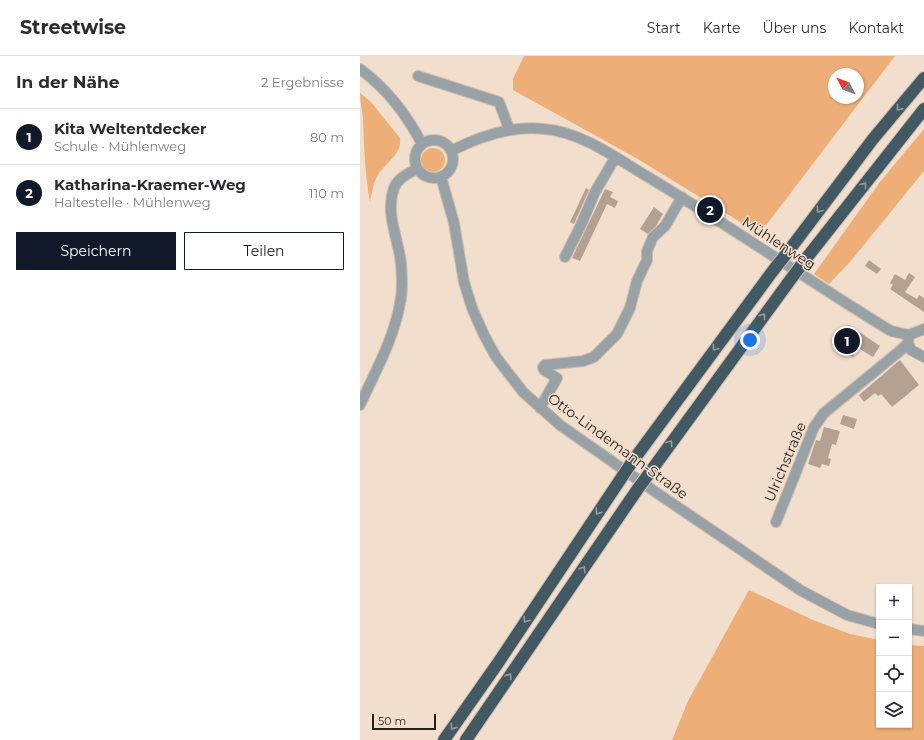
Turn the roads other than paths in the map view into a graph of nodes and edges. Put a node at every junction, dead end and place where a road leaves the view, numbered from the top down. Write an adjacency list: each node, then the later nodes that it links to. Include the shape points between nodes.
1 (360, 69): 6 (street, via 375,80 402,111)
2 (418, 76): 5 (street, via 499,102)
3 (924, 78): 22 (highway, one-way to 22, bridge, via 873,139 632,462)
4 (924, 109): 23 (highway, one-way to 4, bridge, via 637,490 805,260)
5 (509, 130): 7 (street, Mühlenweg, via 477,139); 8 (street, Mühlenweg, via 545,129 568,134 594,145)
6 (422, 144): 7 (street, via 438,141 448,146); 9 (street, via 415,153)
7 (451, 151): 10 (street, via 453,163)
8 (615, 158): 11 (street, Mühlenweg); 12 (street, via 594,192)
9 (417, 169): 10 (street, via 425,177); 16 (street, via 405,174 394,187 390,208 401,264 401,302 385,352)
10 (441, 177): 17 (street, Otto-Lindemann-Straße, via 454,223 464,282 472,308 496,357 523,392)
11 (682, 197): 14 (street, Mühlenweg, via 891,331); 17 (street, via 665,226 653,237 630,308 616,334 594,357 583,361 545,365 544,370 557,378)
12 (564, 257)
13 (924, 329): 14 (street)
14 (909, 339): 15 (street, via 911,350); 18 (street, Ulrichstraße, via 902,350 819,419)
15 (924, 357)
16 (360, 405)
17 (540, 408): 19 (street, Otto-Lindemann-Straße, via 651,489 800,590 847,615)
18 (776, 522)
19 (876, 623)
20 (912, 629): 21 (street)
21 (924, 631)
22 (444, 740)
23 (466, 740)

